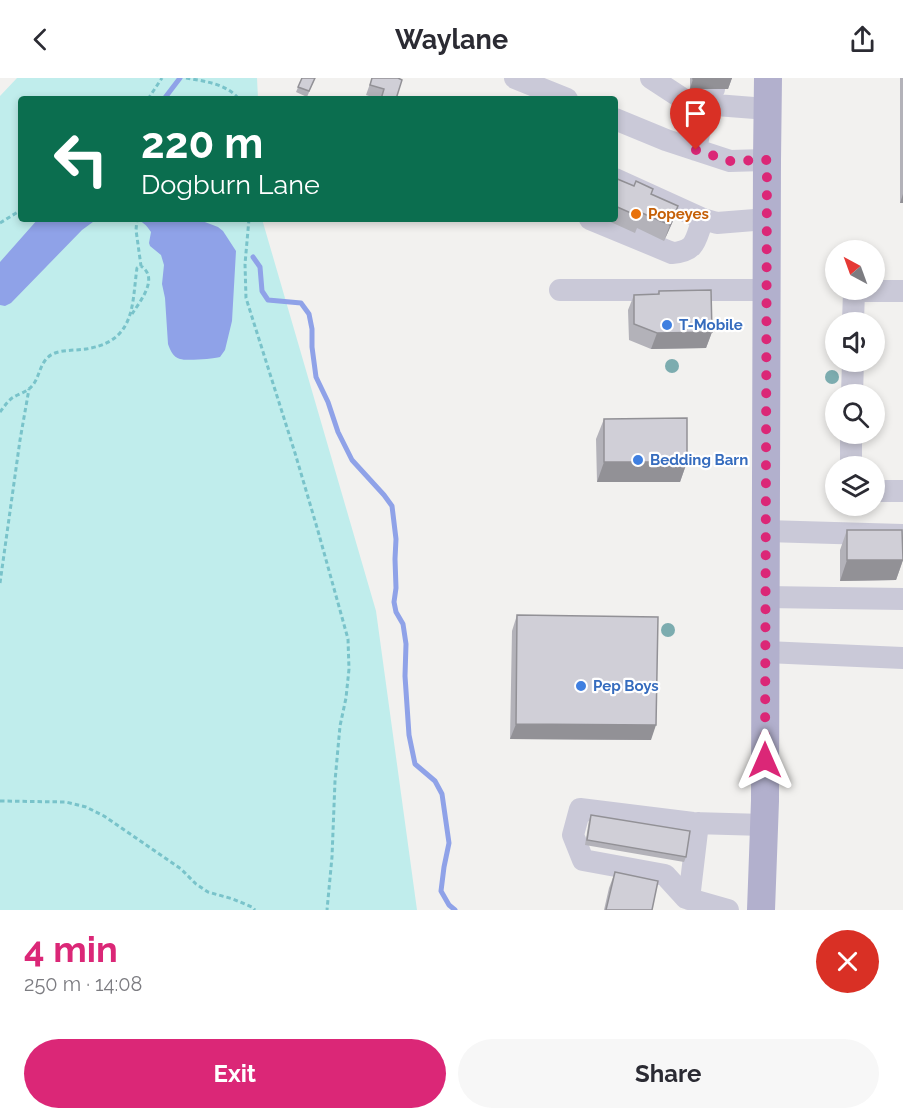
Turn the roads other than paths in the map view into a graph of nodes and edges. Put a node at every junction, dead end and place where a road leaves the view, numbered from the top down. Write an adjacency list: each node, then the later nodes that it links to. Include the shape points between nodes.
1 (515, 78): 4 (street)
2 (651, 78): 6 (street)
3 (768, 78): 7 (main road)
4 (544, 83): 5 (street)
5 (563, 96)
6 (704, 99): 7 (street); 9 (street)
7 (768, 109): 10 (main road)
8 (618, 120): 9 (street)
9 (696, 150): 10 (street, via 730,161)
10 (767, 160): 13 (main road)
11 (618, 180): 12 (street)
12 (703, 219): 13 (street, via 717,223); 14 (street, via 694,245 684,252 672,253)
13 (767, 219): 16 (main road)
14 (597, 222)
15 (560, 290): 16 (street)
16 (766, 290): 21 (main road)
17 (903, 291): 18 (street, via 854,291)
18 (853, 312)
19 (885, 491): 20 (street)
20 (903, 492)
21 (766, 531): 22 (street); 23 (main road)
22 (903, 535)
23 (766, 597): 24 (street); 25 (main road)
24 (903, 599)
25 (766, 652): 26 (street); 28 (main road)
26 (903, 658)
27 (698, 823): 28 (street); 29 (street); 29 (street, via 580,809 573,835 583,860 665,875)
28 (764, 825): 31 (main road)
29 (689, 899): 30 (street)
30 (728, 910)
31 (761, 910)

